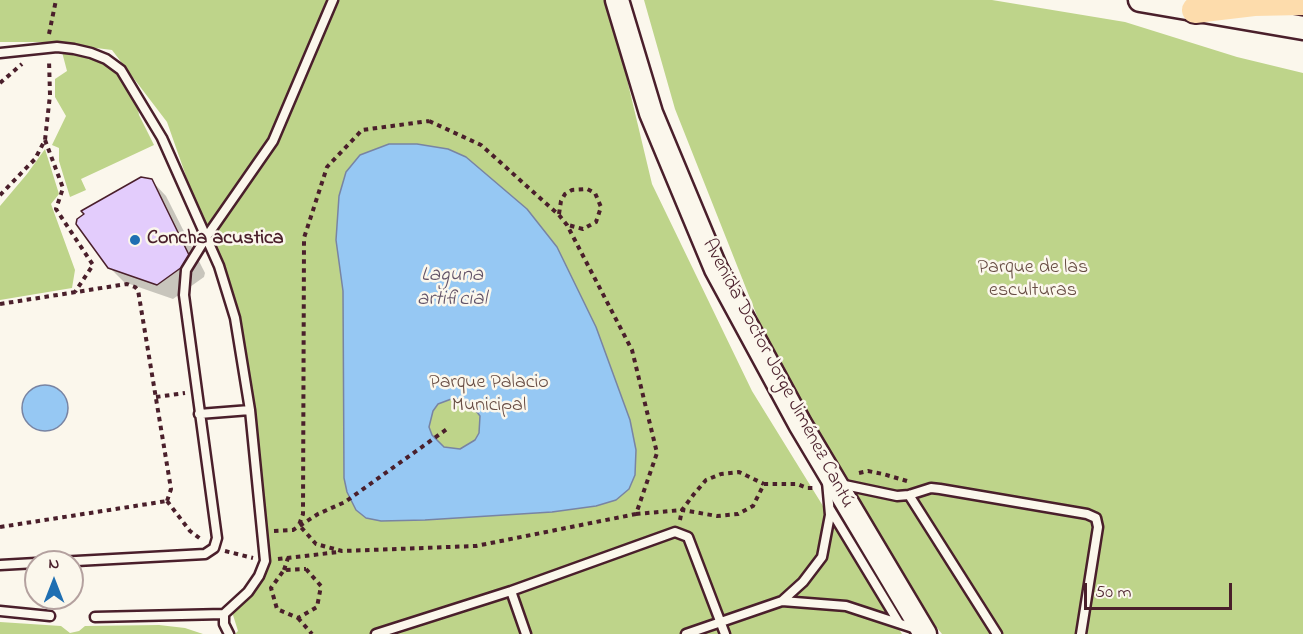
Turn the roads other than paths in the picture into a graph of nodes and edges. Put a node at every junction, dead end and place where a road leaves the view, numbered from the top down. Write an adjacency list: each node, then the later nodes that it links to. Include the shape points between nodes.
1 (333, 0): 8 (lane, via 273,141)
2 (617, 0): 11 (main road, Avenida Doctor Jorge Jiménez Cantú, via 651,113 716,269)
3 (1140, 0): 5 (main road)
4 (1303, 2): 5 (main road)
5 (1195, 10): 6 (main road)
6 (1303, 28)
7 (0, 53): 8 (lane, via 57,47 91,53 121,70 162,138)
8 (207, 236): 9 (lane, via 235,318); 10 (lane, via 186,270 184,281)
9 (250, 410): 10 (lane); 20 (lane, via 265,561 248,592)
10 (199, 414): 14 (lane, via 217,538 214,548 205,554)
11 (826, 480): 12 (lane, via 892,496); 13 (lane); 25 (main road, Avenida Doctor Jorge Jiménez Cantú)
12 (909, 495): 31 (lane); 32 (lane, via 940,489 1096,518 1098,527)
13 (830, 509): 18 (lane, via 822,557); 24 (lane)
14 (84, 561)
15 (24, 564): 16 (lane)
16 (0, 565)
17 (511, 591): 23 (lane, via 675,532 688,537); 27 (lane); 28 (lane)
18 (782, 601): 23 (lane); 24 (lane, via 846,606)
19 (0, 611): 21 (lane)
20 (224, 614): 22 (lane); 26 (lane)
21 (50, 616)
22 (94, 617)
23 (721, 622): 29 (lane); 30 (lane)
24 (899, 622): 25 (lane)
25 (924, 633)
26 (229, 634)
27 (375, 634)
28 (526, 634)
29 (686, 634)
30 (725, 634)
31 (997, 634)
32 (1081, 634)

